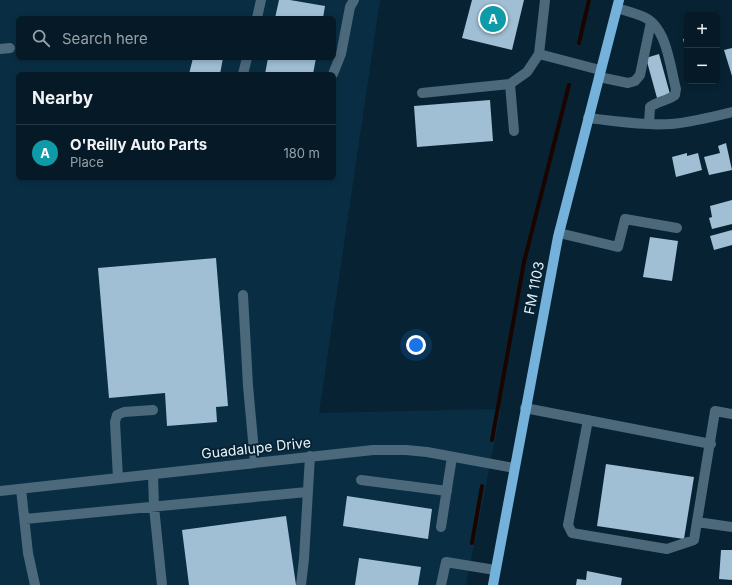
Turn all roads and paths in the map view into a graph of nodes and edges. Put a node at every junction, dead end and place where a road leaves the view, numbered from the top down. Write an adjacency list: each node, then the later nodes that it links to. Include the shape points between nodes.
1 (261, 0): 5 (street)
2 (354, 0): 10 (street)
3 (546, 0): 7 (street)
4 (618, 4): 6 (street); 11 (main road, FM 1103 / FM 1103)
5 (257, 16)
6 (651, 22): 11 (street, via 640,75 635,81 628,83); 16 (street, via 664,39 676,89 675,95 671,98 650,106)
7 (539, 54): 11 (street); 12 (street, via 527,72)
8 (246, 60): 9 (street)
9 (244, 72)
10 (334, 72)
11 (600, 73): 15 (main road, FM 1103 / FM 1103)
12 (510, 84): 13 (street); 17 (street)
13 (422, 92)
14 (732, 112): 16 (street, via 690,122)
15 (588, 118): 16 (street); 19 (main road, FM 1103 / FM 1103)
16 (649, 124)
17 (514, 131)
18 (677, 228): 19 (street, via 625,219 618,247)
19 (559, 233): 21 (main road, FM 1103 / FM 1103)
20 (243, 295): 28 (street)
21 (525, 408): 24 (street); 29 (main road, FM 1103 / FM 1103)
22 (153, 410): 31 (street, via 124,412 117,415 115,422)
23 (732, 414): 25 (street, via 716,411)
24 (588, 420): 25 (street); 39 (street, via 568,525 572,533 667,549 694,540)
25 (711, 444): 39 (street)
26 (310, 456): 27 (street, Guadalupe Drive, via 373,450 406,450); 28 (street, Guadalupe Drive); 36 (street)
27 (452, 457): 29 (street, Guadalupe Drive); 35 (street)
28 (255, 462): 30 (street, Guadalupe Drive)
29 (514, 468): 42 (main road, FM 1103 / FM 1103)
30 (152, 474): 31 (street, Guadalupe Drive); 37 (street)
31 (118, 478): 33 (street, Guadalupe Drive)
32 (361, 480): 35 (street)
33 (21, 489): 34 (street, Guadalupe Drive); 38 (street)
34 (0, 491)
35 (447, 491): 40 (street)
36 (307, 492): 37 (street); 45 (street)
37 (154, 507): 38 (street); 44 (street)
38 (25, 519): 43 (street, via 28,553)
39 (697, 522): 41 (street)
40 (441, 527)
41 (732, 527)
42 (496, 570): 46 (street, via 446,562); 47 (main road, FM 1103 / FM 1103)
43 (35, 585)
44 (162, 585)
45 (301, 585)
46 (441, 585)
47 (493, 585)

